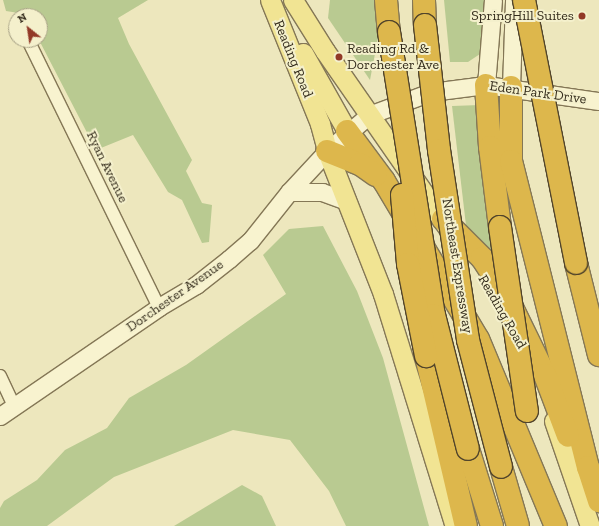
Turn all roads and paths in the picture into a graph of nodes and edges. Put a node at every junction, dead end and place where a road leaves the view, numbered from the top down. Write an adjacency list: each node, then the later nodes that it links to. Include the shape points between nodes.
1 (270, 0): 8 (main road, Reading Road)
2 (293, 0): 14 (main road, Reading Road)
3 (386, 0): 9 (highway)
4 (424, 0): 34 (highway, Northeast Expressway, bridge, via 439,150 468,340)
5 (493, 0): 11 (street)
6 (514, 0): 12 (street)
7 (524, 0): 21 (highway, bridge)
8 (277, 20): 15 (main road, via 292,32); 16 (main road, Reading Road, via 320,124)
9 (389, 32): 32 (highway, bridge, via 408,264 426,356); 33 (highway, bridge, via 434,315 468,449)
10 (32, 48): 22 (street, Ryan Avenue)
11 (486, 85): 12 (street, Eden Park Drive); 14 (street, Eden Park Drive, via 431,92); 29 (highway, bridge, via 490,147 500,227)
12 (511, 87): 13 (street, Eden Park Drive); 28 (highway, via 511,161)
13 (599, 101)
14 (369, 115): 15 (street, Eden Park Drive); 20 (main road, Reading Road)
15 (347, 131): 16 (street, Eden Park Drive); 17 (highway)
16 (327, 151): 17 (highway, via 360,164); 18 (street, Dorchester Avenue); 19 (main road, Reading Road)
17 (384, 181): 29 (highway, via 478,339)
18 (289, 192): 19 (street, via 322,192); 22 (street, Dorchester Avenue, via 250,241 196,285)
19 (347, 201): 31 (main road, Reading Road, via 383,294)
20 (439, 215): 28 (highway, via 482,258 505,293 545,375 570,440); 36 (main road, Reading Road, via 492,290 532,365)
21 (576, 263): 23 (highway); 24 (highway)
22 (159, 307): 26 (street, Dorchester Avenue)
23 (599, 320)
24 (599, 355)
25 (0, 376): 26 (street)
26 (14, 406): 27 (street, Dorchester Avenue)
27 (0, 416)
28 (588, 467): 30 (highway)
29 (538, 481): 35 (highway)
30 (599, 501)
31 (455, 526)
32 (466, 526)
33 (492, 526)
34 (518, 526)
35 (556, 526)
36 (590, 526)

